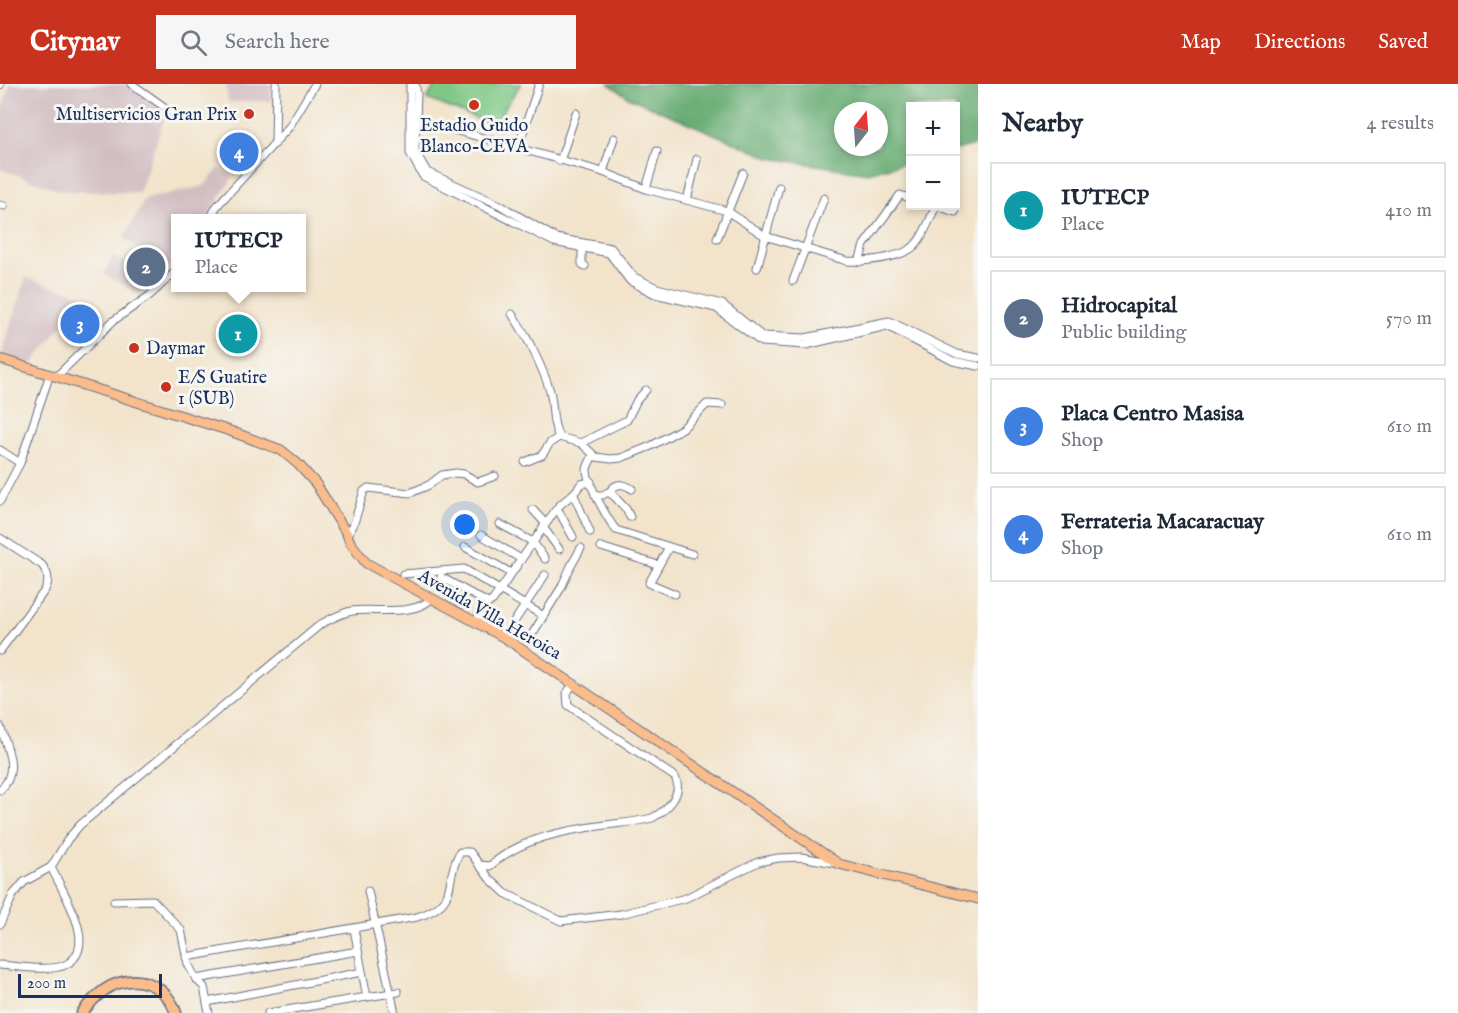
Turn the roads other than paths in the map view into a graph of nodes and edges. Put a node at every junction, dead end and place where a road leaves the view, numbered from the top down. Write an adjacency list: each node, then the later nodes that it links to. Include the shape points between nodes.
1 (132, 84): 7 (street)
2 (276, 84): 10 (street)
3 (315, 84): 10 (street)
4 (413, 84): 8 (street, via 417,93); 29 (street, via 410,153 423,176 554,242)
5 (539, 84): 11 (street)
6 (576, 113): 14 (street)
7 (177, 117)
8 (416, 123): 11 (street); 37 (street, via 415,150 427,172 498,204 556,238 611,248 634,277 657,288 722,304 762,336 805,338 889,321 957,354)
9 (614, 138): 15 (street)
10 (275, 144): 26 (street)
11 (518, 148): 14 (street)
12 (657, 151): 18 (street)
13 (697, 159): 21 (street)
14 (560, 160): 15 (street)
15 (603, 172): 18 (street)
16 (743, 173): 24 (street)
17 (779, 187): 27 (street)
18 (646, 189): 21 (street)
19 (906, 197): 31 (street, via 900,195 864,245)
20 (824, 198): 30 (street)
21 (687, 200): 24 (street)
22 (934, 210): 31 (street, via 916,245 904,254)
23 (949, 210): 25 (street)
24 (727, 211): 27 (street); 28 (street)
25 (955, 212)
26 (213, 214)
27 (765, 236): 30 (street); 33 (street)
28 (717, 239)
29 (582, 248): 32 (street); 39 (street, via 609,253 630,281 655,294 716,308 761,342 806,345 887,326 953,361)
30 (805, 248): 31 (street); 35 (street)
31 (859, 262)
32 (585, 266)
33 (757, 268)
34 (171, 276): 40 (street, via 113,321)
35 (793, 281)
36 (512, 314): 43 (street, via 549,390)
37 (978, 358)
38 (0, 359): 40 (main road, Avenida Villa Heroica)
39 (978, 366)
40 (54, 376): 48 (street); 62 (main road, Avenida Villa Heroica, via 280,450 316,484)
41 (646, 390): 44 (street, via 627,420)
42 (722, 405): 46 (street, via 707,404 683,428 634,454 611,459)
43 (560, 437): 44 (street); 47 (street, via 542,455)
44 (581, 443): 46 (street)
45 (0, 450): 48 (street)
46 (592, 455): 50 (street, via 587,468)
47 (525, 462)
48 (20, 463): 55 (street)
49 (495, 476): 62 (street, via 478,482 460,473 446,474 410,492 368,488)
50 (591, 482): 52 (street, via 581,484); 53 (street)
51 (632, 489): 54 (street, via 614,486)
52 (574, 495): 56 (street); 61 (street)
53 (596, 495): 54 (street, via 608,492); 70 (street, via 616,530)
54 (614, 496): 58 (street)
55 (0, 501)
56 (557, 508): 60 (street); 64 (street)
57 (533, 510): 60 (street)
58 (630, 517)
59 (500, 524): 66 (street)
60 (544, 525): 66 (street); 71 (street)
61 (590, 532)
62 (347, 534): 82 (main road, Avenida Villa Heroica, via 366,562)
63 (481, 535): 73 (street)
64 (573, 537)
65 (0, 538): 89 (street, via 42,565 49,582)
66 (533, 542): 73 (street); 74 (street)
67 (465, 547): 76 (street)
68 (602, 547): 75 (street)
69 (581, 548): 85 (street)
70 (669, 548): 72 (street); 75 (street)
71 (560, 549)
72 (692, 554)
73 (521, 559): 76 (street)
74 (545, 559)
75 (658, 565): 81 (street, via 649,583)
76 (511, 573): 80 (street)
77 (403, 574): 80 (street, via 464,569)
78 (546, 575): 84 (street)
79 (441, 577): 83 (street)
80 (499, 589): 83 (street); 84 (street)
81 (675, 594)
82 (432, 598): 86 (main road, Avenida Villa Heroica); 95 (street, via 417,606 390,611 353,611 321,624 80,825)
83 (488, 603): 86 (street)
84 (524, 604): 85 (street); 87 (street)
85 (542, 615): 88 (street)
86 (477, 621): 90 (main road, Avenida Villa Heroica)
87 (512, 625)
88 (531, 636)
89 (0, 651)
90 (574, 683): 93 (main road, Avenida Villa Heroica); 94 (street, via 567,693 568,705 675,777 678,791 652,818 558,833 518,847 490,866)
91 (0, 726): 92 (street, via 11,766 7,783)
92 (0, 790)
93 (839, 864): 94 (street, via 801,857 758,862 686,898 621,914 561,921 505,893); 97 (main road, Avenida Villa Heroica)
94 (479, 865): 100 (street, via 470,852 460,852 445,902 434,912)
95 (51, 867): 99 (street, via 24,882 13,895); 104 (street, via 80,930 81,944 75,957 64,966 50,968)
96 (368, 891): 100 (street)
97 (978, 899)
98 (114, 901): 103 (street, via 153,900 178,926)
99 (0, 924)
100 (376, 925): 101 (street); 107 (street)
101 (354, 929): 102 (street); 103 (street)
102 (358, 951): 105 (street); 106 (street)
103 (186, 957): 106 (street)
104 (0, 965)
105 (362, 972): 108 (street); 109 (street)
106 (196, 979): 109 (street, via 204,987)
107 (395, 992): 108 (street); 114 (street)
108 (367, 997): 113 (street)
109 (207, 1002): 112 (street)
110 (82, 1013): 111 (highway, via 91,1000 117,983 135,980 166,993)
111 (176, 1013)
112 (209, 1013)
113 (268, 1013)
114 (395, 1013)

